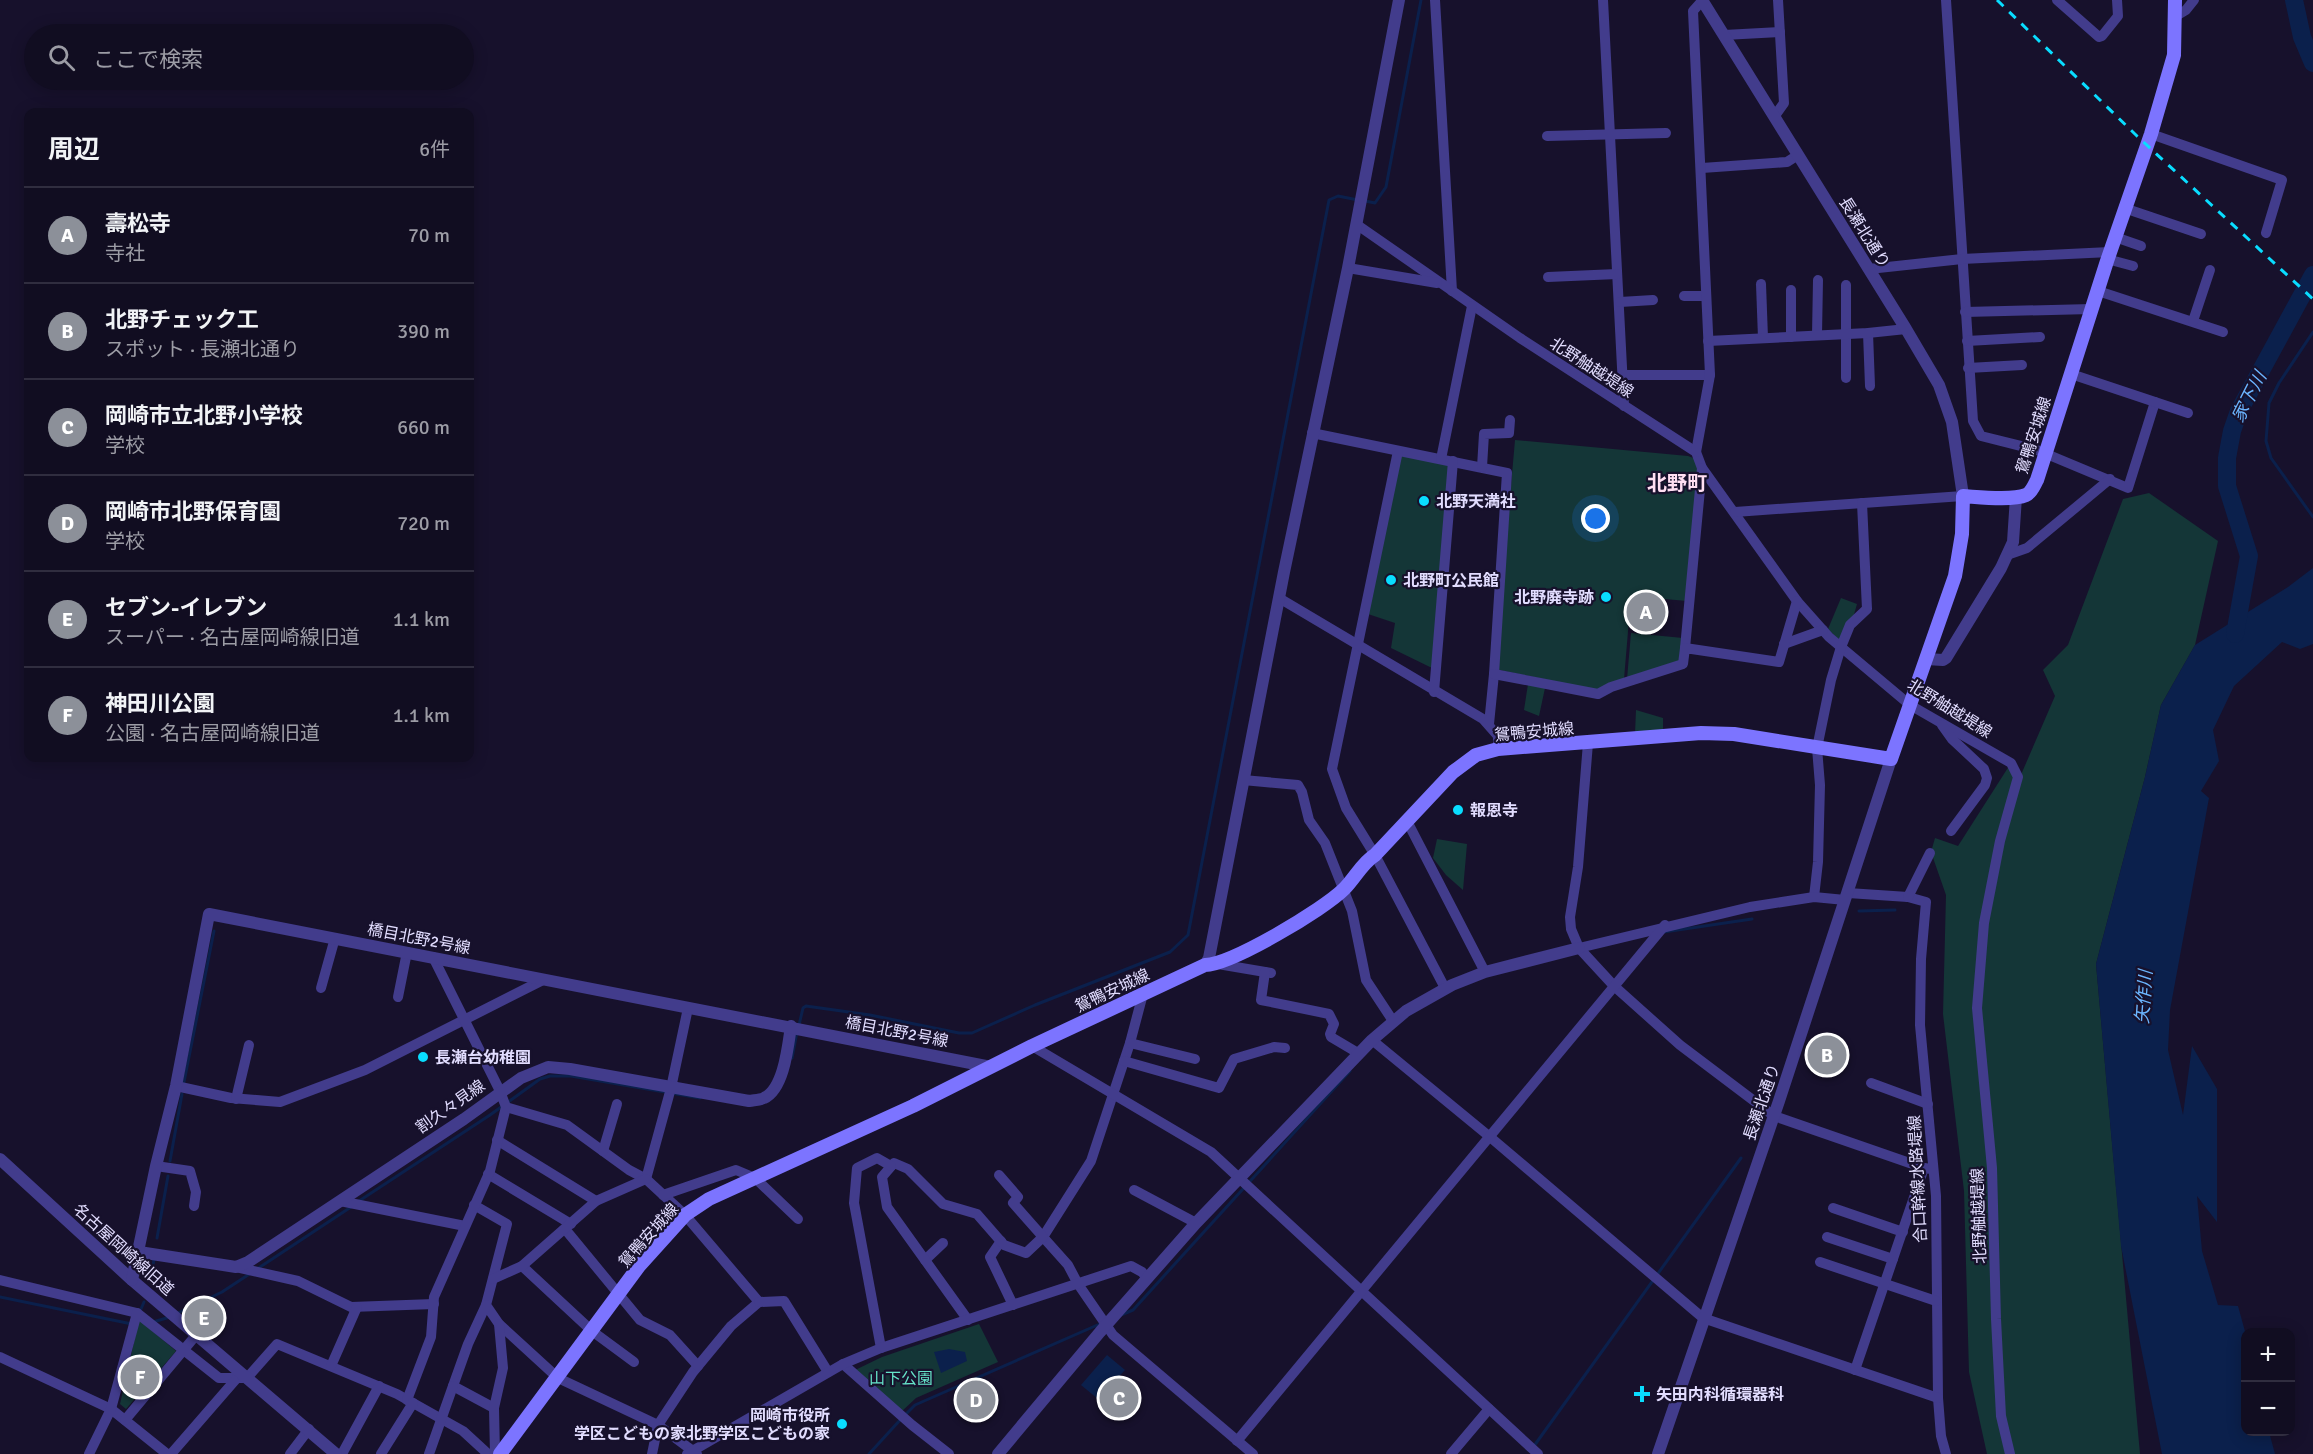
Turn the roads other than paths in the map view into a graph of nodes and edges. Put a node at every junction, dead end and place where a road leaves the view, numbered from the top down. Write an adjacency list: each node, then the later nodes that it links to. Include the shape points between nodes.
1 (1399, 0): 22 (street)
2 (1435, 0): 39 (street)
3 (1603, 0): 17 (street)
4 (1778, 0): 12 (street)
5 (1946, 0): 28 (street)
6 (2057, 0): 7 (street, via 2099,37 2118,16)
7 (2117, 0)
8 (2175, 0): 11 (main road, 鴛鴨安城線)
9 (2194, 0): 11 (street)
10 (1702, 1): 13 (street, 長瀬北通り); 20 (street, via 1693,11)
11 (2176, 16): 16 (main road, 鴛鴨安城線, via 2174,55)
12 (1780, 32): 13 (street); 14 (street, via 1784,103)
13 (1724, 35): 14 (street, 長瀬北通り)
14 (1774, 117): 19 (street, 長瀬北通り)
15 (1666, 133): 17 (street)
16 (2151, 134): 21 (main road, 鴛鴨安城線); 23 (street, via 2282,180)
17 (1610, 135): 18 (street); 33 (street)
18 (1547, 136)
19 (1798, 155): 20 (street, via 1787,162); 31 (street, 長瀬北通り)
20 (1702, 168): 43 (street)
21 (2124, 208): 24 (street); 25 (main road, 鴛鴨安城線)
22 (1356, 224): 30 (street); 36 (street, 北野舳越堤線)
23 (2266, 233)
24 (2200, 234)
25 (2115, 237): 26 (street); 27 (main road, 鴛鴨安城線)
26 (2141, 246)
27 (2108, 256): 28 (street); 29 (street); 41 (main road, 鴛鴨安城線)
28 (1962, 260): 31 (street); 48 (street)
29 (2133, 266)
30 (1348, 268): 36 (street); 71 (street)
31 (1869, 269): 50 (street, 長瀬北通り)
32 (2210, 270): 49 (street)
33 (1617, 274): 34 (street); 45 (street)
34 (1548, 277)
35 (1818, 280): 54 (street)
36 (1440, 283): 39 (street, 北野舳越堤線)
37 (1761, 284): 57 (street)
38 (1846, 285): 53 (street)
39 (1452, 291): 46 (street, 北野舳越堤線)
40 (1791, 291): 55 (street)
41 (2098, 291): 47 (main road, 鴛鴨安城線); 49 (street)
42 (1684, 296): 43 (street)
43 (1706, 296): 58 (street)
44 (1653, 300): 45 (street)
45 (1620, 302): 63 (street)
46 (1472, 306): 68 (street, 北野舳越堤線); 75 (street)
47 (2091, 309): 48 (street); 62 (main road, 鴛鴨安城線)
48 (1965, 312): 59 (street)
49 (2193, 321): 51 (street)
50 (1906, 328): 52 (street); 80 (street, 長瀬北通り, via 1939,385 1949,414)
51 (2223, 332)
52 (1868, 333): 53 (street); 66 (street)
53 (1845, 334): 54 (street); 65 (street)
54 (1817, 335): 55 (street)
55 (1791, 337): 57 (street)
56 (2040, 337): 59 (street)
57 (1763, 338): 58 (street)
58 (1708, 341): 64 (street)
59 (1967, 341): 61 (street)
60 (2022, 365): 61 (street)
61 (1968, 368): 74 (street, via 1972,420 1981,436)
62 (2071, 374): 67 (street); 74 (main road, 鴛鴨安城線)
63 (1623, 375): 64 (street); 68 (street)
64 (1710, 375): 73 (street)
65 (1846, 378)
66 (1870, 386)
67 (2155, 402): 69 (street); 79 (street, via 2128,488)
68 (1624, 406): 73 (street, 北野舳越堤線)
69 (2188, 413)
70 (1510, 420): 77 (street, via 1509,433 1484,434)
71 (1312, 433): 72 (street); 85 (street)
72 (1398, 451): 75 (street); 89 (street)
73 (1696, 452): 78 (street, 北野舳越堤線)
74 (2044, 453): 79 (street); 81 (main road, 鴛鴨安城線, via 2033,488)
75 (1441, 459): 76 (street)
76 (1453, 461): 77 (street); 94 (street)
77 (1482, 467): 93 (street, via 1507,473)
78 (1702, 468): 83 (street, 北野舳越堤線); 91 (street)
79 (2110, 479): 84 (street, via 2027,548)
80 (1963, 496): 81 (main road, 鴛鴨安城線); 82 (street); 92 (main road, via 1955,576)
81 (2016, 497): 84 (street, via 2013,542)
82 (1862, 503): 83 (street); 90 (street, via 1867,609 1850,625)
83 (1736, 512): 86 (street, 北野舳越堤線)
84 (2007, 555): 92 (street, via 1946,658)
85 (1279, 598): 89 (street); 102 (street)
86 (1797, 601): 87 (street, 北野舳越堤線); 88 (street)
87 (1823, 630): 88 (street); 90 (street, 北野舳越堤線)
88 (1785, 644): 91 (street, via 1779,662)
89 (1358, 646): 94 (street); 106 (street, via 1332,770 1346,808)
90 (1841, 647): 95 (street, 北野舳越堤線); 99 (street)
91 (1685, 648): 93 (street, via 1683,664 1598,694)
92 (1926, 659): 95 (main road)
93 (1494, 674): 97 (street)
94 (1434, 692): 97 (street)
95 (1910, 705): 96 (street, 北野舳越堤線); 101 (main road)
96 (1941, 722): 104 (street, via 1952,740 1984,769 1987,778); 245 (street, 北野舳越堤線, via 2011,763 2018,777 1984,923 1977,1008 1992,1168 2001,1416)
97 (1489, 724): 100 (street, via 1498,736)
98 (1588, 743): 99 (main road, 鴛鴨安城線, via 1734,734); 100 (main road, 鴛鴨安城線); 113 (street, via 1570,917)
99 (1817, 748): 101 (main road, 鴛鴨安城線); 109 (street, via 1820,784)
100 (1498, 749): 103 (main road, 鴛鴨安城線, via 1476,755 1453,772)
101 (1892, 759): 108 (street, 長瀬北通り)
102 (1243, 780): 107 (street, via 1298,785 1309,820 1325,843); 116 (street)
103 (1407, 821): 106 (main road, 鴛鴨安城線); 117 (street)
104 (1951, 831)
105 (1930, 854): 110 (street)
106 (1375, 855): 107 (main road, 鴛鴨安城線); 121 (street)
107 (1343, 890): 116 (main road, 鴛鴨安城線, via 1317,911 1248,949); 126 (street, via 1353,910 1366,980)
108 (1847, 896): 109 (street); 110 (street); 146 (street, 長瀬北通り)
109 (1814, 897): 111 (street)
110 (1908, 897): 144 (street, 合口幹線水路堤線, via 1926,902 1920,1025)
111 (1665, 925): 113 (street); 119 (street)
112 (335, 938): 114 (street, 橋目北野2号線); 120 (street); 138 (street, 橋目北野2号線, via 209,914)
113 (1579, 948): 117 (street); 119 (street)
114 (407, 952): 115 (street, 橋目北野2号線); 123 (street)
115 (433, 957): 118 (street, 橋目北野2号線); 125 (street)
116 (1211, 964): 122 (main road, 鴛鴨安城線); 133 (street, via 1268,972 1261,1000 1329,1014 1334,1024 1331,1037)
117 (1485, 972): 121 (street)
118 (543, 980): 124 (street, 橋目北野2号線); 125 (street)
119 (1614, 986): 146 (street, via 1680,1045); 147 (street)
120 (321, 988)
121 (1445, 988): 126 (street)
122 (1143, 994): 129 (street); 131 (main road, 鴛鴨安城線)
123 (398, 997)
124 (688, 1008): 127 (street, 橋目北野2号線); 139 (street)
125 (463, 1020): 140 (street); 142 (street, via 365,1070 280,1102)
126 (1393, 1021): 128 (street)
127 (791, 1026): 136 (street, 橋目北野2号線); 139 (street, 割久々見線, via 777,1084 766,1097 749,1101)
128 (1372, 1040): 133 (street); 147 (street)
129 (1130, 1043): 134 (street); 135 (street)
130 (249, 1045): 142 (street)
131 (1032, 1046): 136 (main road, 鴛鴨安城線); 141 (street)
132 (1285, 1048): 135 (street, via 1274,1047 1234,1059 1219,1088)
133 (1358, 1053): 158 (street)
134 (1196, 1059)
135 (1124, 1061): 141 (street)
136 (991, 1067): 156 (main road, 鴛鴨安城線)
137 (1871, 1083): 144 (street)
138 (176, 1086): 142 (street); 151 (street, 橋目北野2号線)
139 (671, 1088): 140 (street, 割久々見線, via 548,1067); 157 (street)
140 (500, 1091): 145 (street); 163 (street, 割久々見線)
141 (1112, 1095): 158 (street, via 1211,1152); 172 (street, via 1091,1161)
142 (236, 1099)
143 (616, 1104): 149 (street)
144 (1928, 1104): 153 (street, 合口幹線水路堤線)
145 (506, 1107): 148 (street); 149 (street, via 567,1125)
146 (1774, 1116): 153 (street); 197 (street, 長瀬北通り)
147 (1490, 1137): 188 (street); 197 (street)
148 (497, 1140): 154 (street); 162 (street)
149 (603, 1150): 157 (street)
150 (0, 1159): 185 (street, 名古屋岡崎線旧道)
151 (156, 1166): 161 (street, via 190,1171); 176 (street, 橋目北野2号線)
152 (891, 1166): 174 (street, via 894,1163 908,1169 943,1204 977,1214); 178 (street, via 882,1177 887,1207); 203 (street, via 877,1158 857,1168 854,1203)
153 (1928, 1169): 171 (street); 190 (street, 合口幹線水路堤線, via 1936,1196)
154 (488, 1174): 164 (street); 170 (street)
155 (999, 1175): 172 (street, via 1018,1197 1013,1203)
156 (755, 1178): 160 (street, via 736,1170); 166 (main road, 鴛鴨安城線); 167 (street)
157 (645, 1179): 160 (street); 162 (street)
158 (1240, 1179): 168 (street); 188 (street)
159 (1134, 1190): 168 (street)
160 (663, 1195): 166 (street)
161 (198, 1201)
162 (596, 1201): 170 (street)
163 (340, 1202): 169 (street); 181 (street, 割久々見線)
164 (474, 1205): 169 (street); 183 (street, via 507,1224)
165 (1833, 1208): 171 (street)
166 (685, 1215): 189 (main road, 鴛鴨安城線); 191 (street)
167 (798, 1219)
168 (1196, 1223): 182 (street)
169 (465, 1226): 192 (street)
170 (568, 1227): 180 (street); 189 (street)
171 (1903, 1232): 177 (street)
172 (1043, 1237): 174 (street, via 1026,1253); 186 (street, via 1068,1265)
173 (1827, 1237): 177 (street)
174 (1001, 1241): 194 (street, via 990,1257)
175 (943, 1243): 178 (street)
176 (139, 1252): 181 (street); 185 (street, 橋目北野2号線)
177 (1893, 1259): 187 (street)
178 (925, 1260): 198 (street)
179 (1820, 1262): 187 (street)
180 (522, 1266): 183 (street); 201 (street)
181 (236, 1267): 195 (street, via 298,1281)
182 (1147, 1278): 186 (street, via 1131,1266); 200 (street)
183 (493, 1279): 193 (street)
184 (0, 1280): 196 (street)
185 (132, 1280): 202 (street, 名古屋岡崎線旧道)
186 (1078, 1284): 194 (street); 200 (street)
187 (1884, 1284): 190 (street); 210 (street)
188 (1363, 1292): 220 (street); 225 (street)
189 (620, 1293): 201 (main road, 鴛鴨安城線); 209 (street, via 640,1320 670,1335)
190 (1936, 1301): 216 (street, 合口幹線水路堤線)
191 (759, 1302): 209 (street, via 731,1326); 211 (street, via 784,1301)
192 (434, 1304): 195 (street); 217 (street, via 431,1337)
193 (486, 1305): 199 (street); 215 (street)
194 (1013, 1305): 198 (street)
195 (357, 1307): 208 (street)
196 (137, 1313): 204 (street); 219 (street)
197 (1703, 1318): 210 (street); 243 (street, 長瀬北通り)
198 (968, 1320): 203 (street)
199 (499, 1324): 213 (street); 218 (street, via 503,1368)
200 (1106, 1326): 225 (street); 239 (street)
201 (592, 1331): 206 (street); 213 (main road, 鴛鴨安城線)
202 (197, 1334): 204 (street); 212 (street, 名古屋岡崎線旧道)
203 (881, 1348): 207 (street)
204 (183, 1351): 212 (street, via 219,1378); 222 (street)
205 (0, 1357): 219 (street)
206 (634, 1362)
207 (843, 1364): 211 (street); 238 (street)
208 (331, 1366): 212 (street, via 277,1344); 214 (street)
209 (698, 1366): 223 (street)
210 (1855, 1370): 216 (street)
211 (828, 1371): 226 (street)
212 (242, 1378): 224 (street, 名古屋岡崎線旧道); 228 (street)
213 (558, 1378): 223 (street); 236 (main road, 鴛鴨安城線)
214 (379, 1386): 217 (street); 231 (street)
215 (453, 1386): 218 (street); 221 (street)
216 (1938, 1398): 244 (street, 合口幹線水路堤線)
217 (410, 1401): 221 (street); 232 (street)
218 (494, 1408): 235 (street)
219 (111, 1409): 222 (street); 227 (street)
220 (1489, 1409): 241 (street); 242 (street)
221 (442, 1419): 233 (street); 234 (street, via 463,1431)
222 (125, 1420): 228 (street)
223 (658, 1425): 226 (street); 237 (street)
224 (309, 1429): 229 (street); 230 (street, 名古屋岡崎線旧道)
225 (1237, 1441): 240 (street)
226 (692, 1453)
227 (89, 1454)
228 (169, 1454)
229 (290, 1454)
230 (336, 1454)
231 (342, 1454)
232 (381, 1454)
233 (429, 1454)
234 (488, 1454)
235 (495, 1454)
236 (500, 1454)
237 (652, 1454)
238 (949, 1454)
239 (998, 1454)
240 (1253, 1454)
241 (1451, 1454)
242 (1538, 1454)
243 (1658, 1454)
244 (1946, 1454)
245 (2010, 1454)

